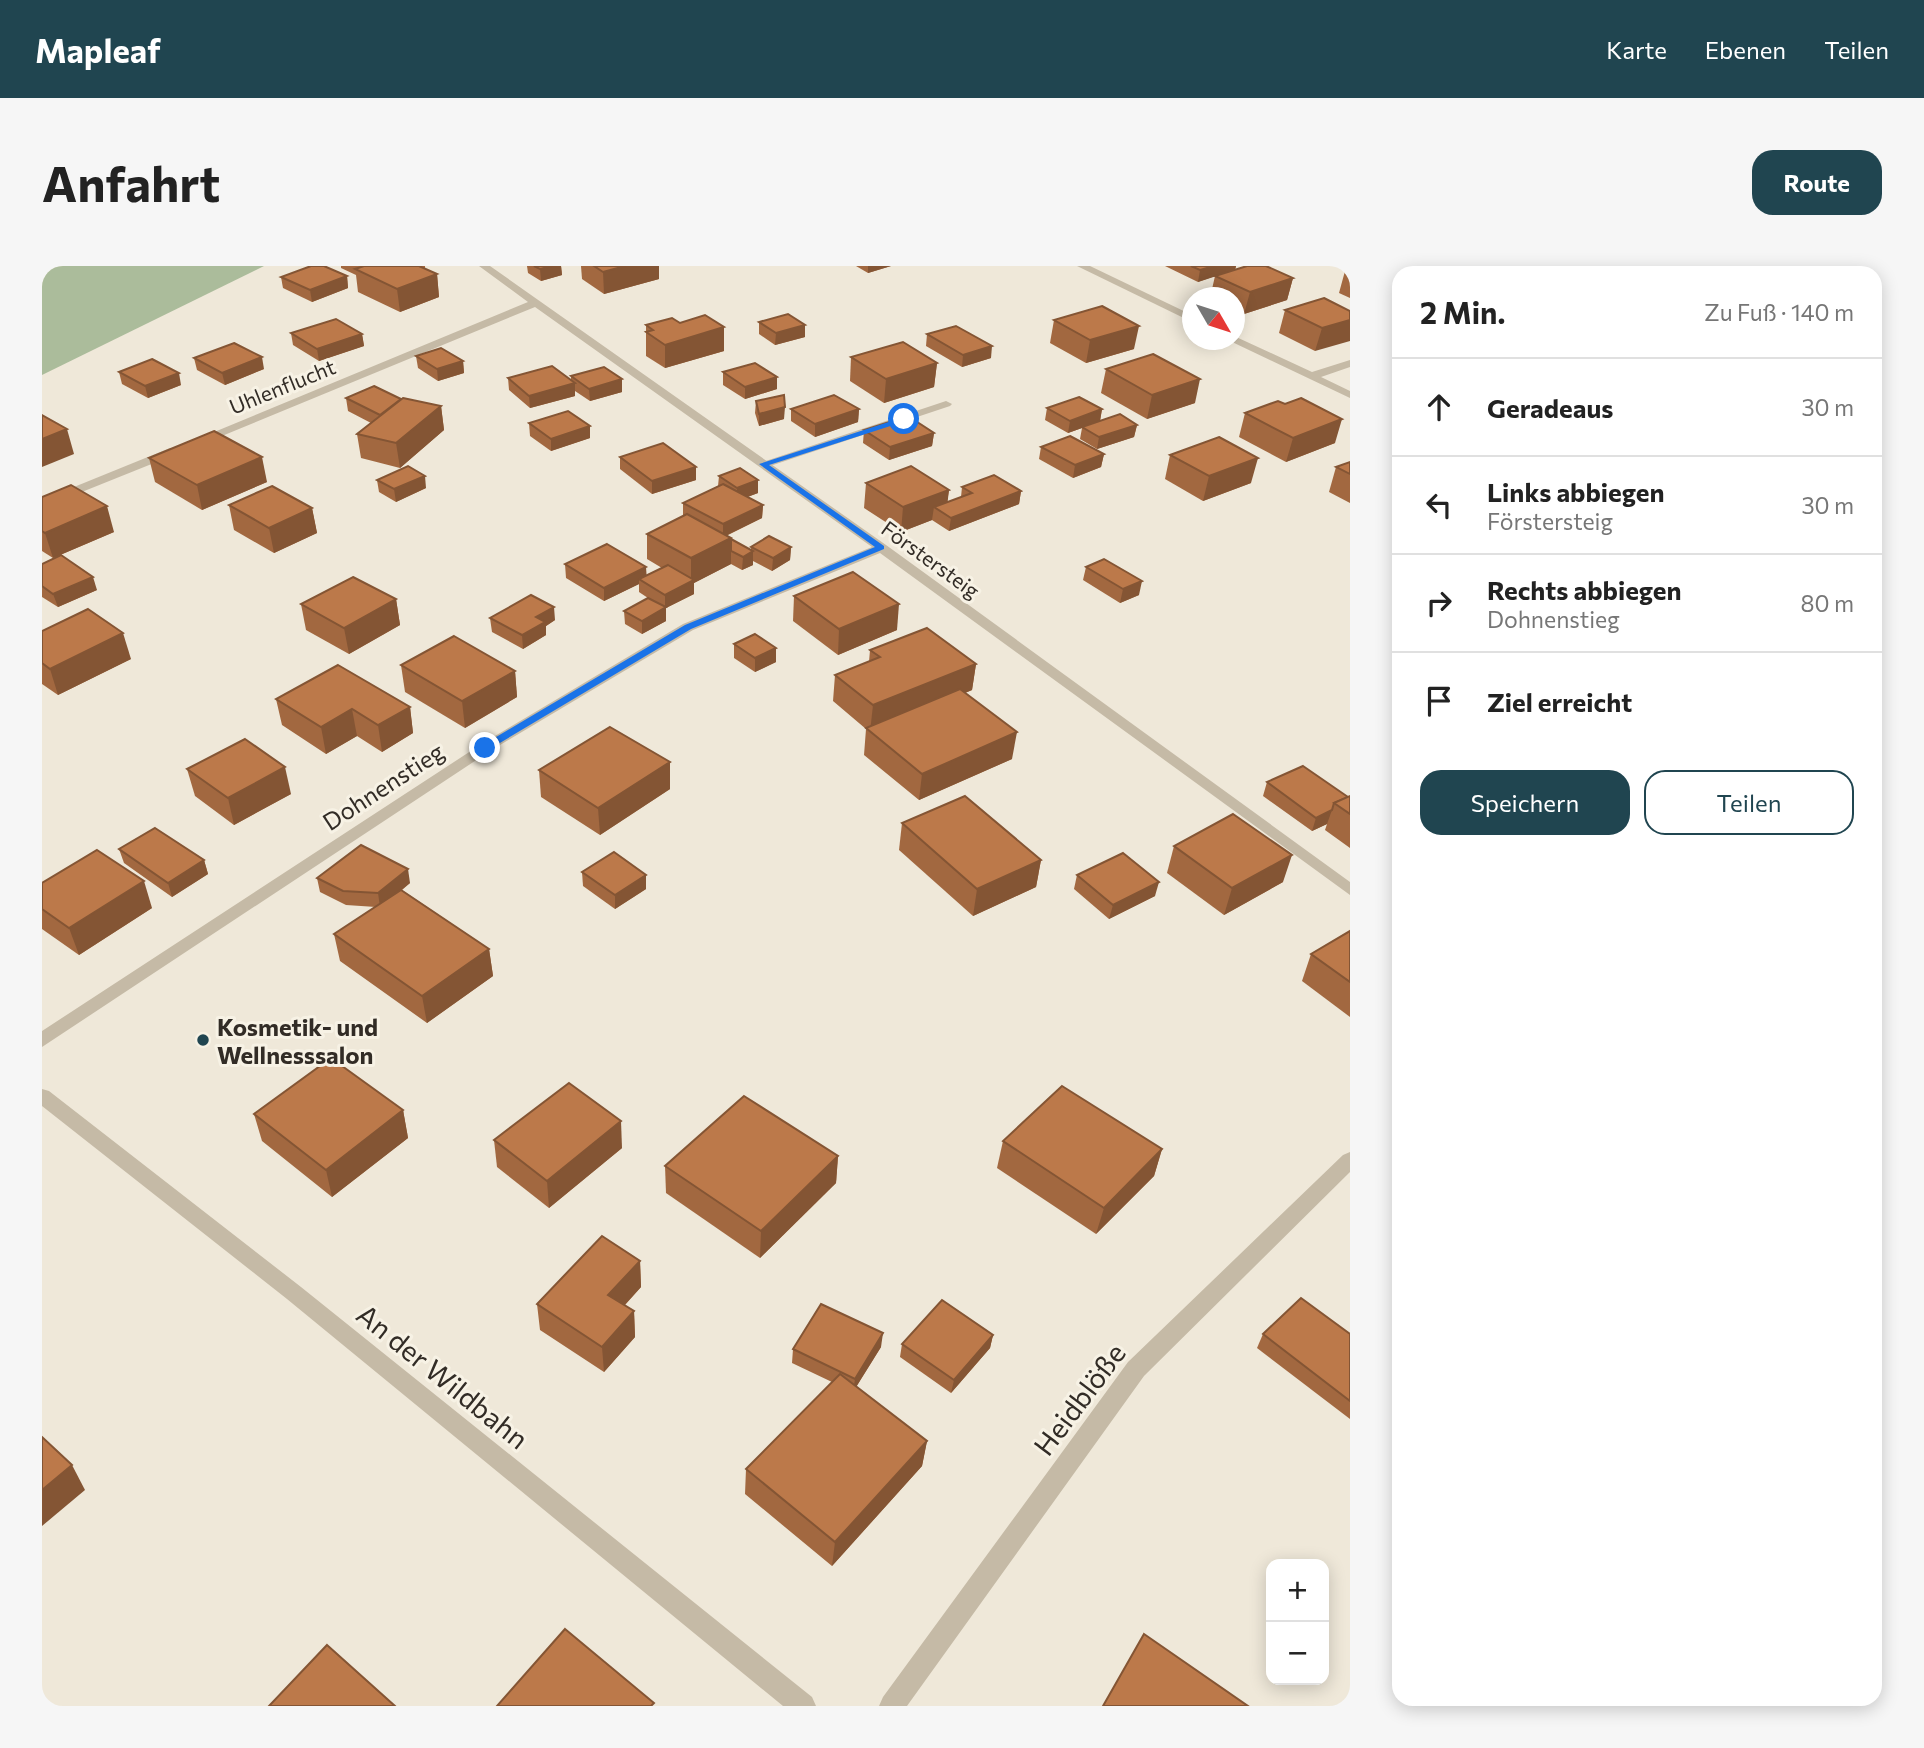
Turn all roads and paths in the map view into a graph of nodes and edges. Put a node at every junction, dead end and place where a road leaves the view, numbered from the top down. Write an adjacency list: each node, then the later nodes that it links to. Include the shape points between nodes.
1 (484, 266): 3 (street, Förstersteig)
2 (1082, 266): 4 (street)
3 (536, 303): 10 (street, Förstersteig); 11 (street, Uhlenflucht)
4 (1182, 314)
5 (1245, 344): 7 (street)
6 (1350, 363): 7 (street)
7 (1312, 376): 8 (street)
8 (1350, 395)
9 (946, 404): 10 (street)
10 (763, 464): 12 (street, Förstersteig)
11 (42, 504)
12 (881, 548): 13 (street, Förstersteig); 14 (street, Dohnenstieg, via 676,634 473,755)
13 (1350, 890)
14 (42, 1040)
15 (42, 1096): 17 (street, An der Wildbahn, via 294,1293)
16 (1350, 1160): 18 (street, Heidblöße, via 1136,1369)
17 (803, 1706)
18 (892, 1706)

